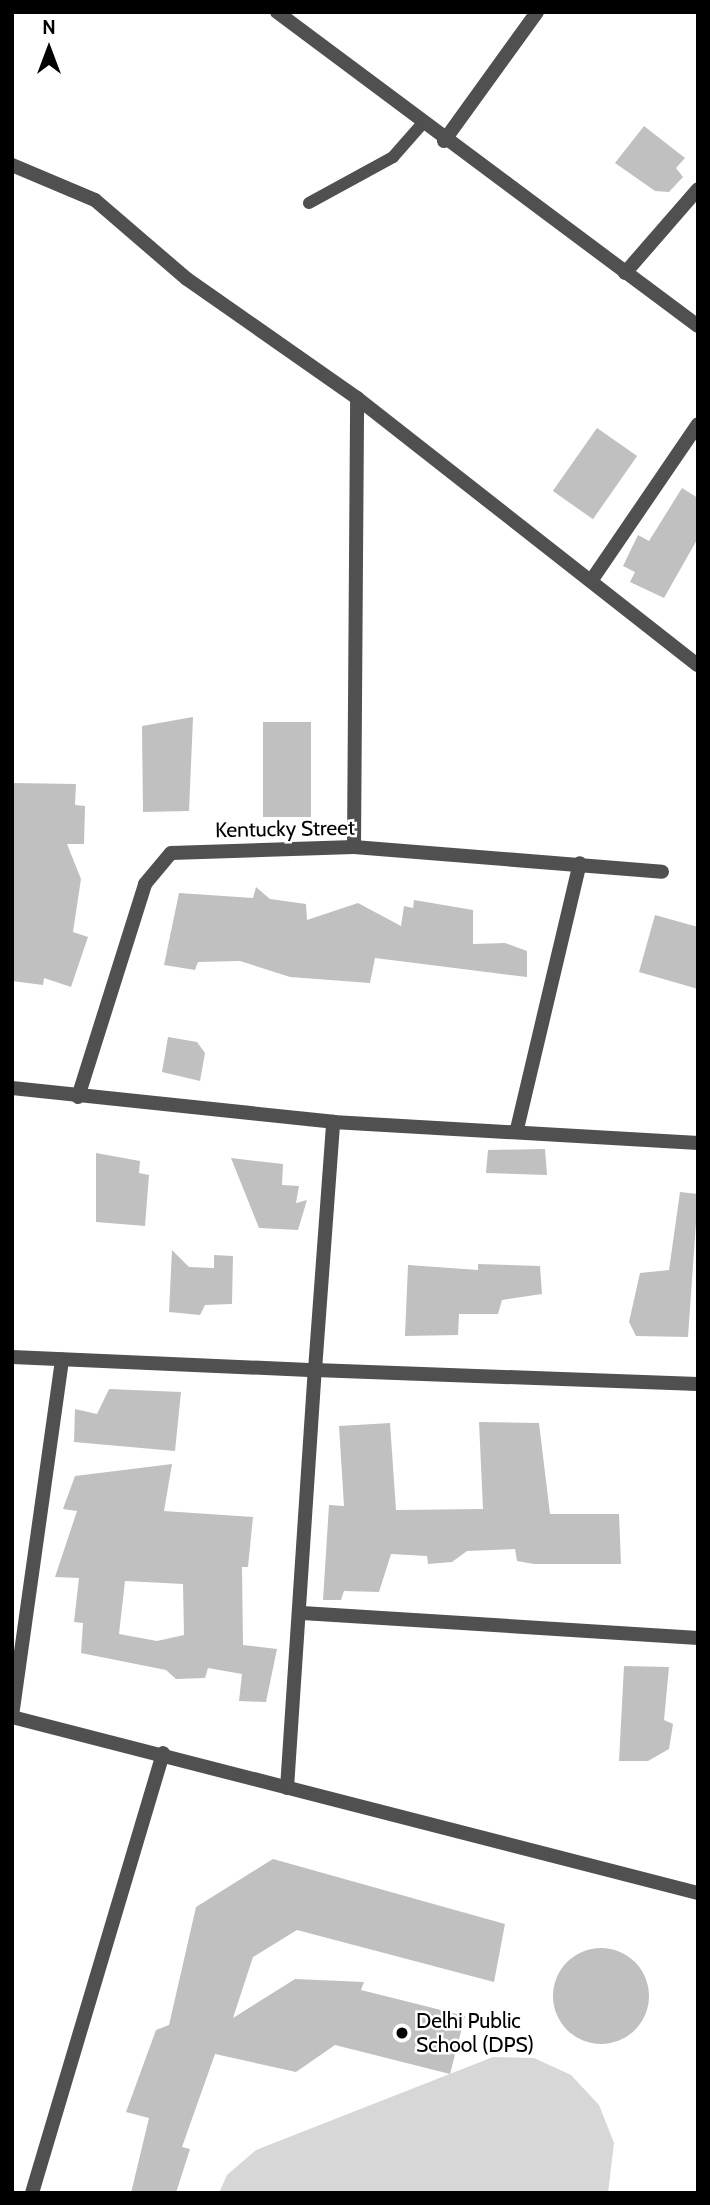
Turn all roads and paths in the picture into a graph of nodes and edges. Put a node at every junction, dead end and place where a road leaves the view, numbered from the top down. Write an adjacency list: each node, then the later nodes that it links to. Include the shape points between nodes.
1 (277, 12): 3 (street)
2 (537, 12): 4 (street)
3 (422, 124): 4 (street); 7 (lane, via 393,157)
4 (444, 141): 8 (street)
5 (12, 165): 10 (street, via 95,200 187,279)
6 (698, 190): 8 (street)
7 (309, 203)
8 (625, 273): 9 (street)
9 (698, 327)
10 (357, 398): 12 (street); 14 (street)
11 (698, 424): 12 (street)
12 (591, 581): 13 (street)
13 (698, 665)
14 (354, 847): 15 (street, Kentucky Street); 18 (street, Kentucky Street, via 171,853 145,884)
15 (580, 863): 16 (street, Kentucky Street); 20 (street)
16 (662, 872)
17 (12, 1087): 18 (street)
18 (78, 1097): 19 (street)
19 (333, 1122): 20 (street); 24 (street)
20 (517, 1129): 21 (street)
21 (698, 1143)
22 (12, 1357): 23 (street)
23 (62, 1359): 24 (street); 28 (street)
24 (315, 1370): 25 (street); 26 (street)
25 (698, 1384)
26 (302, 1613): 27 (street); 30 (street)
27 (698, 1638)
28 (12, 1717): 29 (street)
29 (163, 1753): 30 (street); 32 (street)
30 (287, 1788): 31 (street)
31 (698, 1893)
32 (32, 2193)

